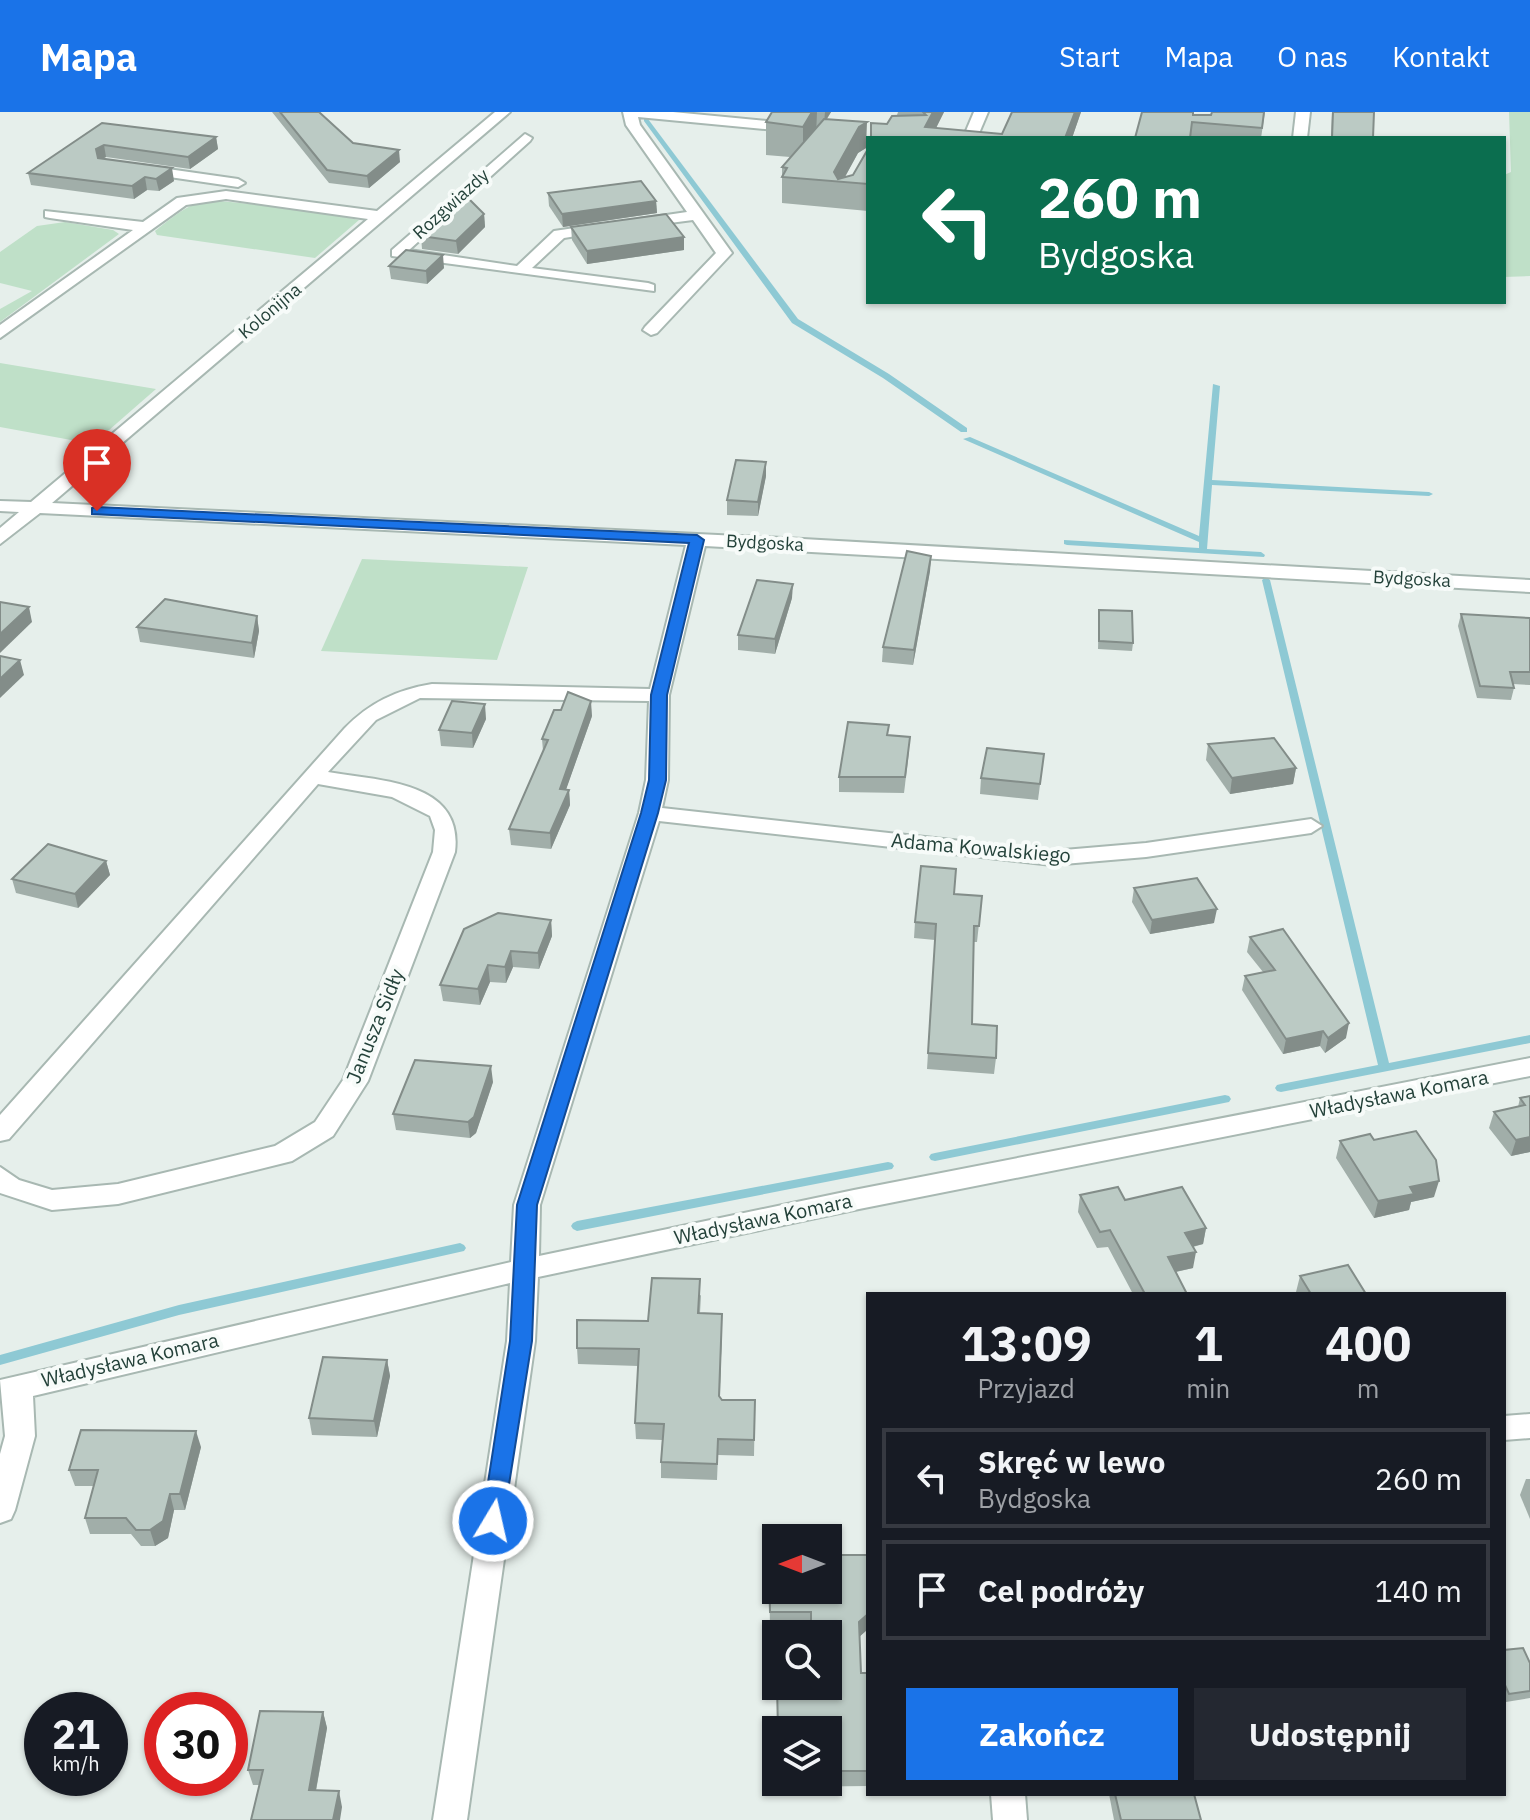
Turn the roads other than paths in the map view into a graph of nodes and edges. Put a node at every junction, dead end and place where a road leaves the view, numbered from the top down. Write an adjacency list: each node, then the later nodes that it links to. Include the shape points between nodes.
1 (503, 112): 11 (street, Kolonijna)
2 (630, 112): 5 (street); 13 (street, via 633,125)
3 (981, 112): 7 (street)
4 (1303, 112): 8 (street)
5 (743, 117): 6 (street)
6 (816, 129)
7 (971, 136)
8 (1300, 136)
9 (525, 138): 15 (street, Rozgwiazdy, via 397,253)
10 (122, 167): 11 (street)
11 (388, 211): 14 (street, via 200,196 182,201); 20 (street, Kolonijna)
12 (50, 214): 14 (street)
13 (695, 215): 15 (street, via 559,234); 17 (street, via 724,253)
14 (144, 227): 18 (street)
15 (520, 271): 16 (street)
16 (648, 288)
17 (651, 330)
18 (0, 333)
19 (0, 506): 20 (street, Bydgoska)
20 (36, 508): 21 (street, Kolonijna); 22 (street, Bydgoska)
21 (0, 538)
22 (697, 540): 23 (street, Bydgoska); 24 (street)
23 (1530, 586)
24 (659, 695): 25 (street, via 432,690 407,694 367,716); 26 (street, via 657,780)
25 (313, 776): 29 (street); 30 (street, Janusza Sidły, via 423,799 439,812 447,830 444,852 355,1081 324,1129 283,1154 118,1194 52,1200 10,1187)
26 (650, 813): 27 (street, Adama Kowalskiego, via 1052,858); 31 (street, via 527,1205)
27 (1311, 826)
28 (1530, 1067): 31 (street, Władysława Komara)
29 (0, 1132)
30 (0, 1177)
31 (522, 1270): 32 (street, Władysława Komara); 37 (street, via 521,1341)
32 (9, 1389): 35 (street, via 20,1436)
33 (1530, 1426): 34 (street)
34 (1506, 1428)
35 (0, 1510)
36 (1008, 1796): 38 (street)
37 (450, 1820)
38 (1010, 1820)

